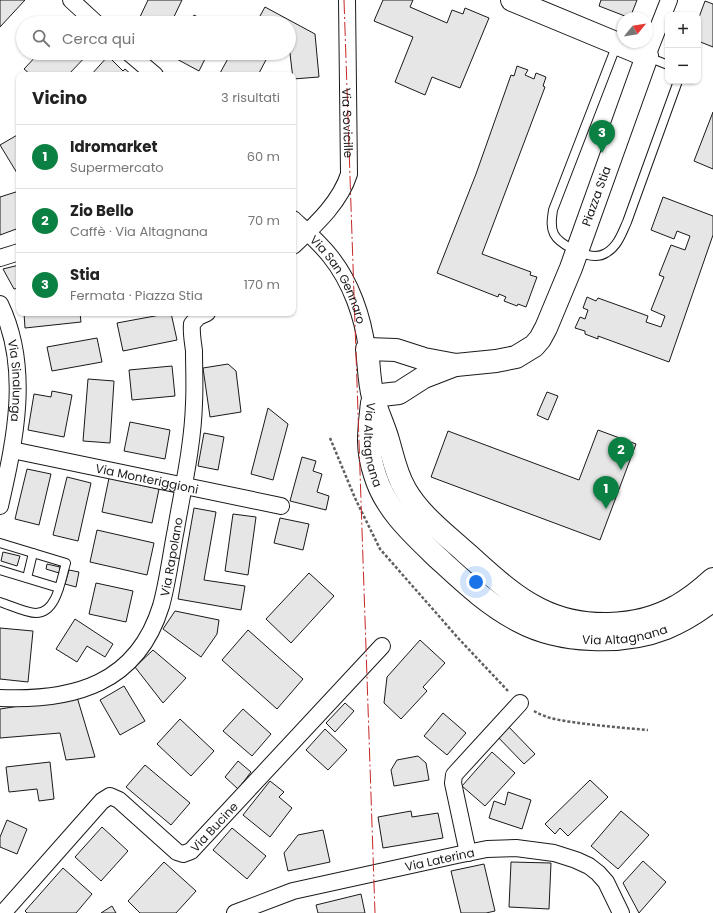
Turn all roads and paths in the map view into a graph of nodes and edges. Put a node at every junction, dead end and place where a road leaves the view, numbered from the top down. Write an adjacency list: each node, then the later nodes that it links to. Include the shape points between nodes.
1 (71, 0): 5 (street)
2 (347, 0): 15 (street, Via Sovicille, via 349,174 339,194)
3 (512, 0): 6 (street)
4 (669, 0): 9 (street)
5 (88, 16)
6 (617, 44)
7 (617, 47): 19 (lane, via 552,216 554,235)
8 (628, 48): 9 (street)
9 (647, 56): 11 (lane); 19 (street, Piazza Stia)
10 (137, 60): 12 (street)
11 (665, 64)
12 (151, 72)
13 (677, 84): 19 (lane, via 630,215 618,241 608,252 601,255)
14 (296, 222): 15 (street, Via San Gennaro)
15 (307, 232): 16 (street); 22 (street, Via San Gennaro, via 331,257 345,280 362,321)
16 (296, 243)
17 (16, 253): 18 (street)
18 (0, 258)
19 (574, 259): 23 (street, via 546,328 534,346 516,357)
20 (0, 304): 26 (street, Via Sinalunga, via 7,320 18,378)
21 (202, 316): 27 (street, Via Rapolano, via 194,321 192,327 194,403)
22 (367, 349): 23 (street, via 399,350 424,359); 24 (street, Via San Gennaro)
23 (456, 365): 24 (street, via 424,377 399,393)
24 (373, 396): 30 (street, Via Altagnana, via 400,480 413,502); 30 (street, Via Altagnana, via 368,441 375,476 380,487)
25 (330, 438): 41 (path, via 380,550)
26 (12, 450): 27 (street, Via Monteriggioni); 28 (street, Via Sinalunga)
27 (183, 486): 29 (street, Via Monteriggioni); 40 (street, Via Rapolano, via 161,607 147,640 136,654 116,674 79,691 49,696)
28 (0, 506)
29 (281, 506)
30 (409, 517): 35 (street, Via Altagnana, via 447,535 514,593 541,610 573,620 614,623 657,615 686,601); 37 (street, Via Altagnana, via 430,551 490,604 520,622 540,630 597,639 638,636 678,622)
31 (0, 543): 32 (lane)
32 (33, 553): 34 (lane); 36 (lane, via 66,563)
33 (0, 570): 34 (lane)
34 (27, 578): 36 (lane)
35 (713, 579)
36 (59, 588): 38 (lane, via 55,601 40,612 35,613)
37 (713, 600)
38 (0, 602)
39 (382, 646): 44 (street, Via Bucine, via 190,851 183,854 177,852 119,800 110,796 102,801)
40 (0, 698)
41 (520, 703): 42 (path, via 540,715 562,720); 43 (street, via 454,775 453,783)
42 (648, 730)
43 (468, 853): 45 (street, Via Laterina, via 293,891); 46 (street, Via Laterina, via 516,848 554,853 576,860 589,866 603,878)
44 (3, 913)
45 (235, 913)
46 (621, 913)

